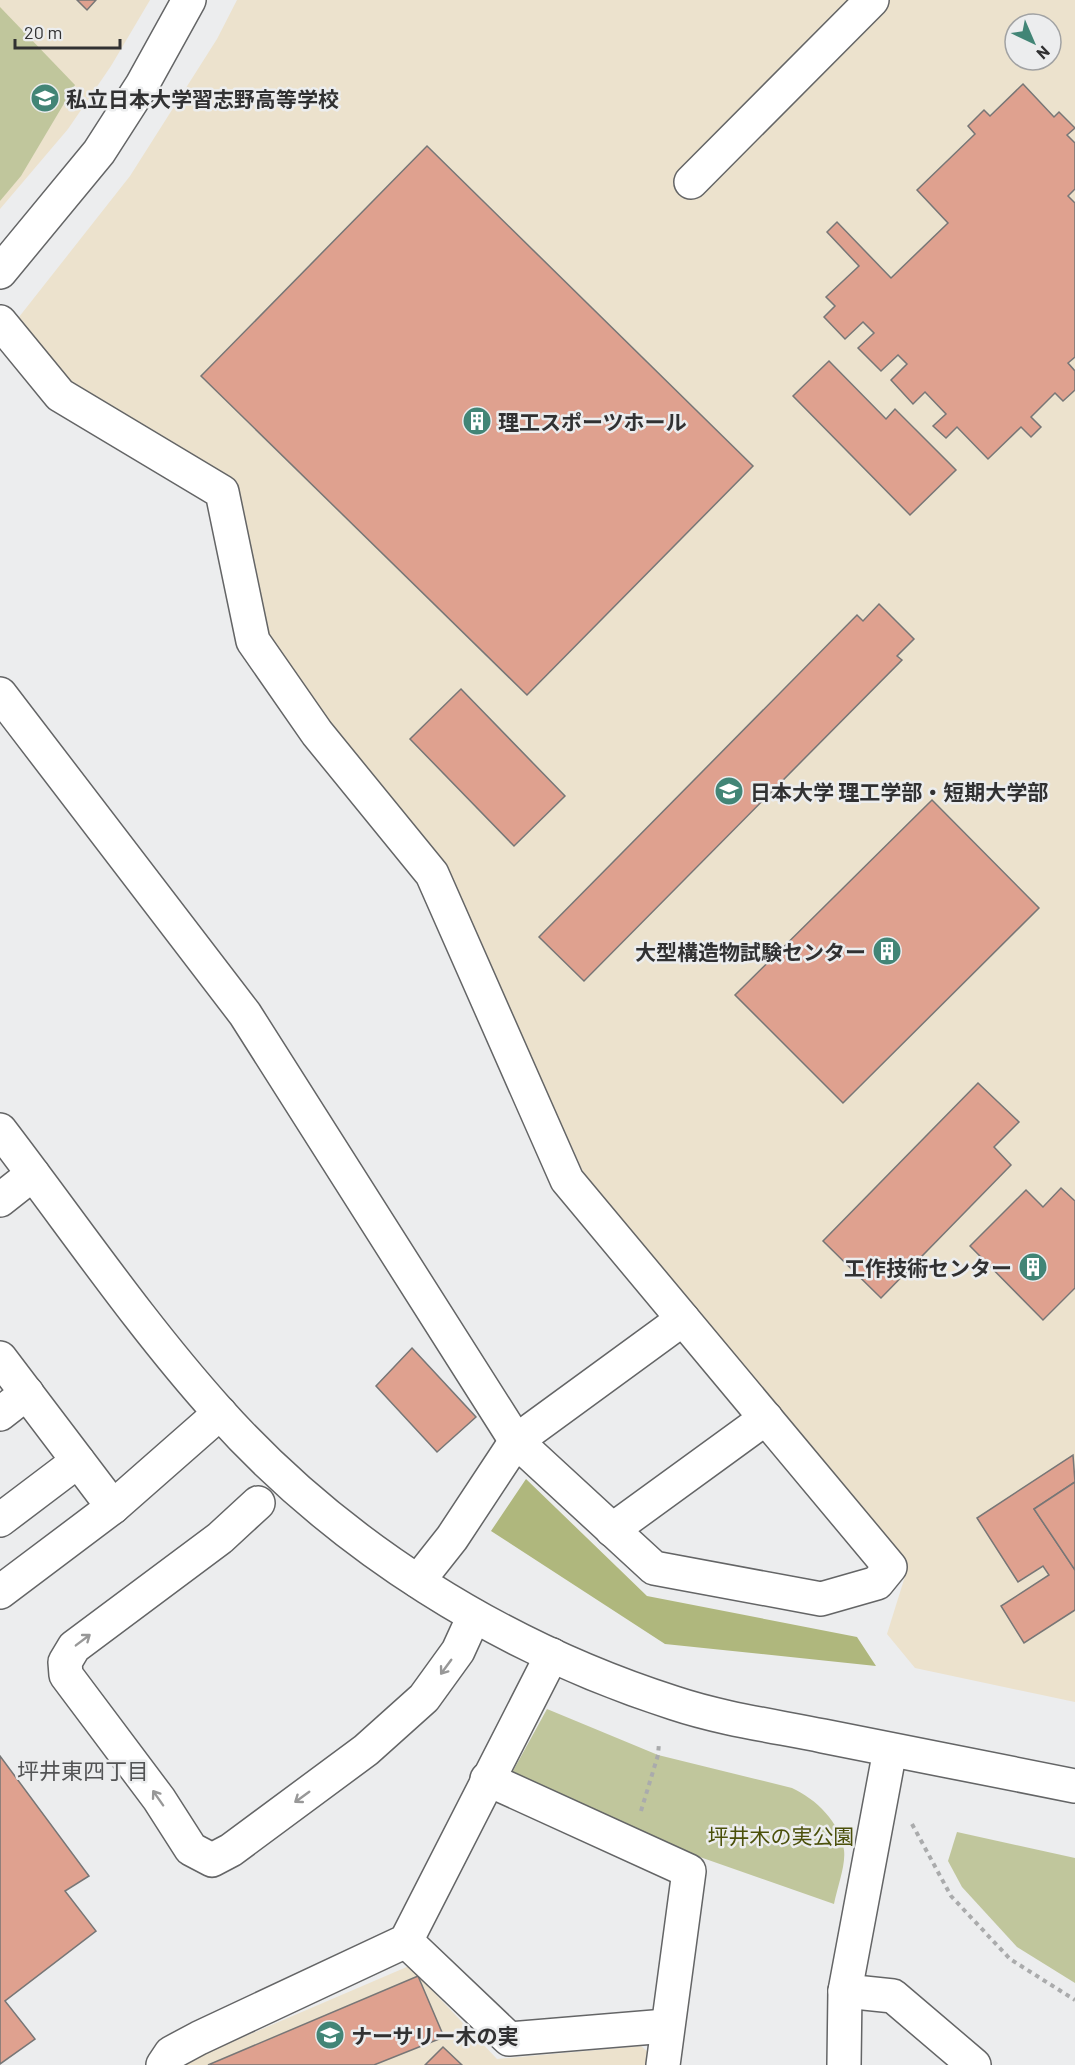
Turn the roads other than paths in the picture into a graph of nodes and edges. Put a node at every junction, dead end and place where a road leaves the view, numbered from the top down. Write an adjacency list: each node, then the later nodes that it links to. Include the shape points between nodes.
1 (189, 0): 4 (street, via 99,152)
2 (872, 0): 3 (street)
3 (691, 182)
4 (0, 272)
5 (0, 322): 10 (street, via 60,395 222,492 253,641 317,733 432,874 567,1180)
6 (0, 694): 16 (street, via 245,1014)
7 (0, 1130): 8 (street)
8 (33, 1174): 9 (street); 13 (street, via 164,1348)
9 (0, 1200)
10 (683, 1318): 15 (street); 16 (street)
11 (0, 1358): 12 (street)
12 (27, 1393): 14 (street); 17 (street)
13 (220, 1413): 19 (street); 22 (street, via 304,1496)
14 (0, 1414)
15 (766, 1418): 21 (street); 21 (street, via 890,1567 877,1583 821,1599 654,1568)
16 (516, 1441): 21 (street); 22 (street, via 452,1538)
17 (78, 1461): 19 (street); 20 (street)
18 (258, 1503): 24 (street, one-way to 18, via 458,1651 424,1698 366,1750 212,1860 191,1849 159,1799 66,1675 65,1662 74,1647 220,1538)
19 (113, 1507): 23 (street)
20 (0, 1520)
21 (612, 1530)
22 (418, 1581): 24 (street)
23 (0, 1592)
24 (474, 1616): 25 (street)
25 (552, 1655): 26 (street, via 677,1704); 27 (street)
26 (890, 1750): 28 (street); 30 (street)
27 (487, 1779): 29 (street); 31 (street, via 689,1871)
28 (1075, 1786)
29 (406, 1941): 31 (street, via 509,2039); 32 (street, via 199,2038 171,2053)
30 (845, 1991): 34 (street); 35 (street, via 893,1996)
31 (666, 2026): 33 (street)
32 (163, 2065)
33 (663, 2065)
34 (844, 2065)
35 (974, 2065)

